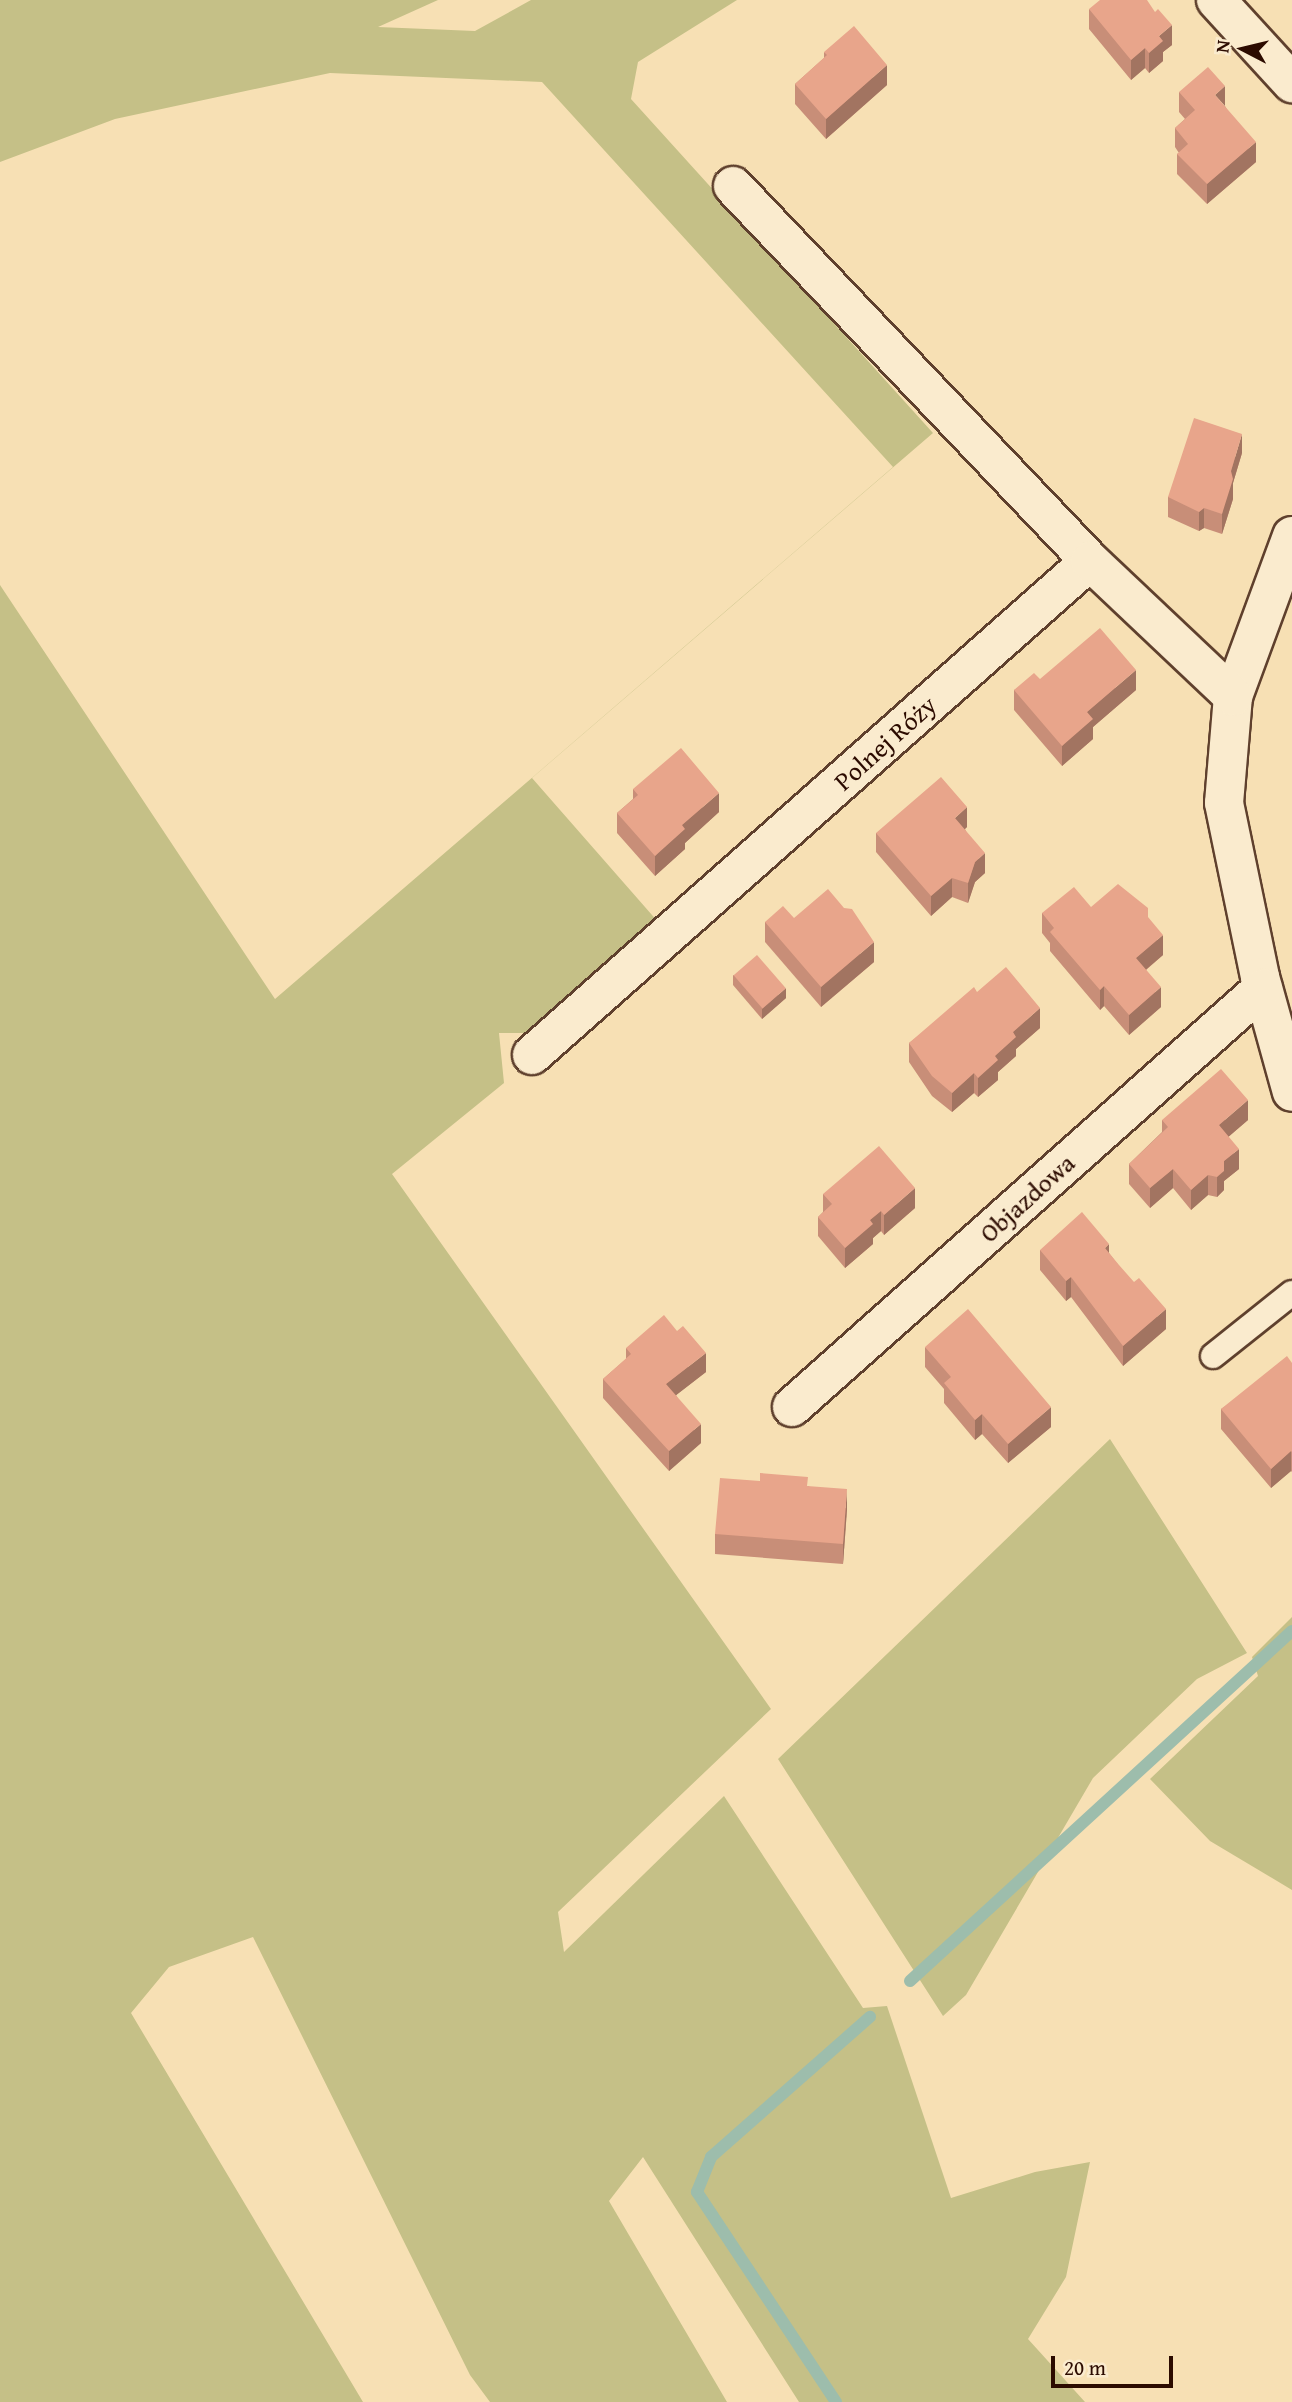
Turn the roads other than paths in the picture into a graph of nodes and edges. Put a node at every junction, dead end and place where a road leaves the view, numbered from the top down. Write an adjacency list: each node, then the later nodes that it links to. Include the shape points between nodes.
1 (1216, 0): 2 (street)
2 (1292, 83)
3 (733, 186): 5 (street)
4 (1292, 536): 6 (street)
5 (1090, 561): 6 (street); 8 (street, Polnej Róży)
6 (1233, 696): 7 (street, via 1224,803)
7 (1263, 988): 9 (street); 12 (street, Objazdowa)
8 (532, 1055)
9 (1292, 1092)
10 (1292, 1293): 11 (lane)
11 (1213, 1356)
12 (792, 1407)

